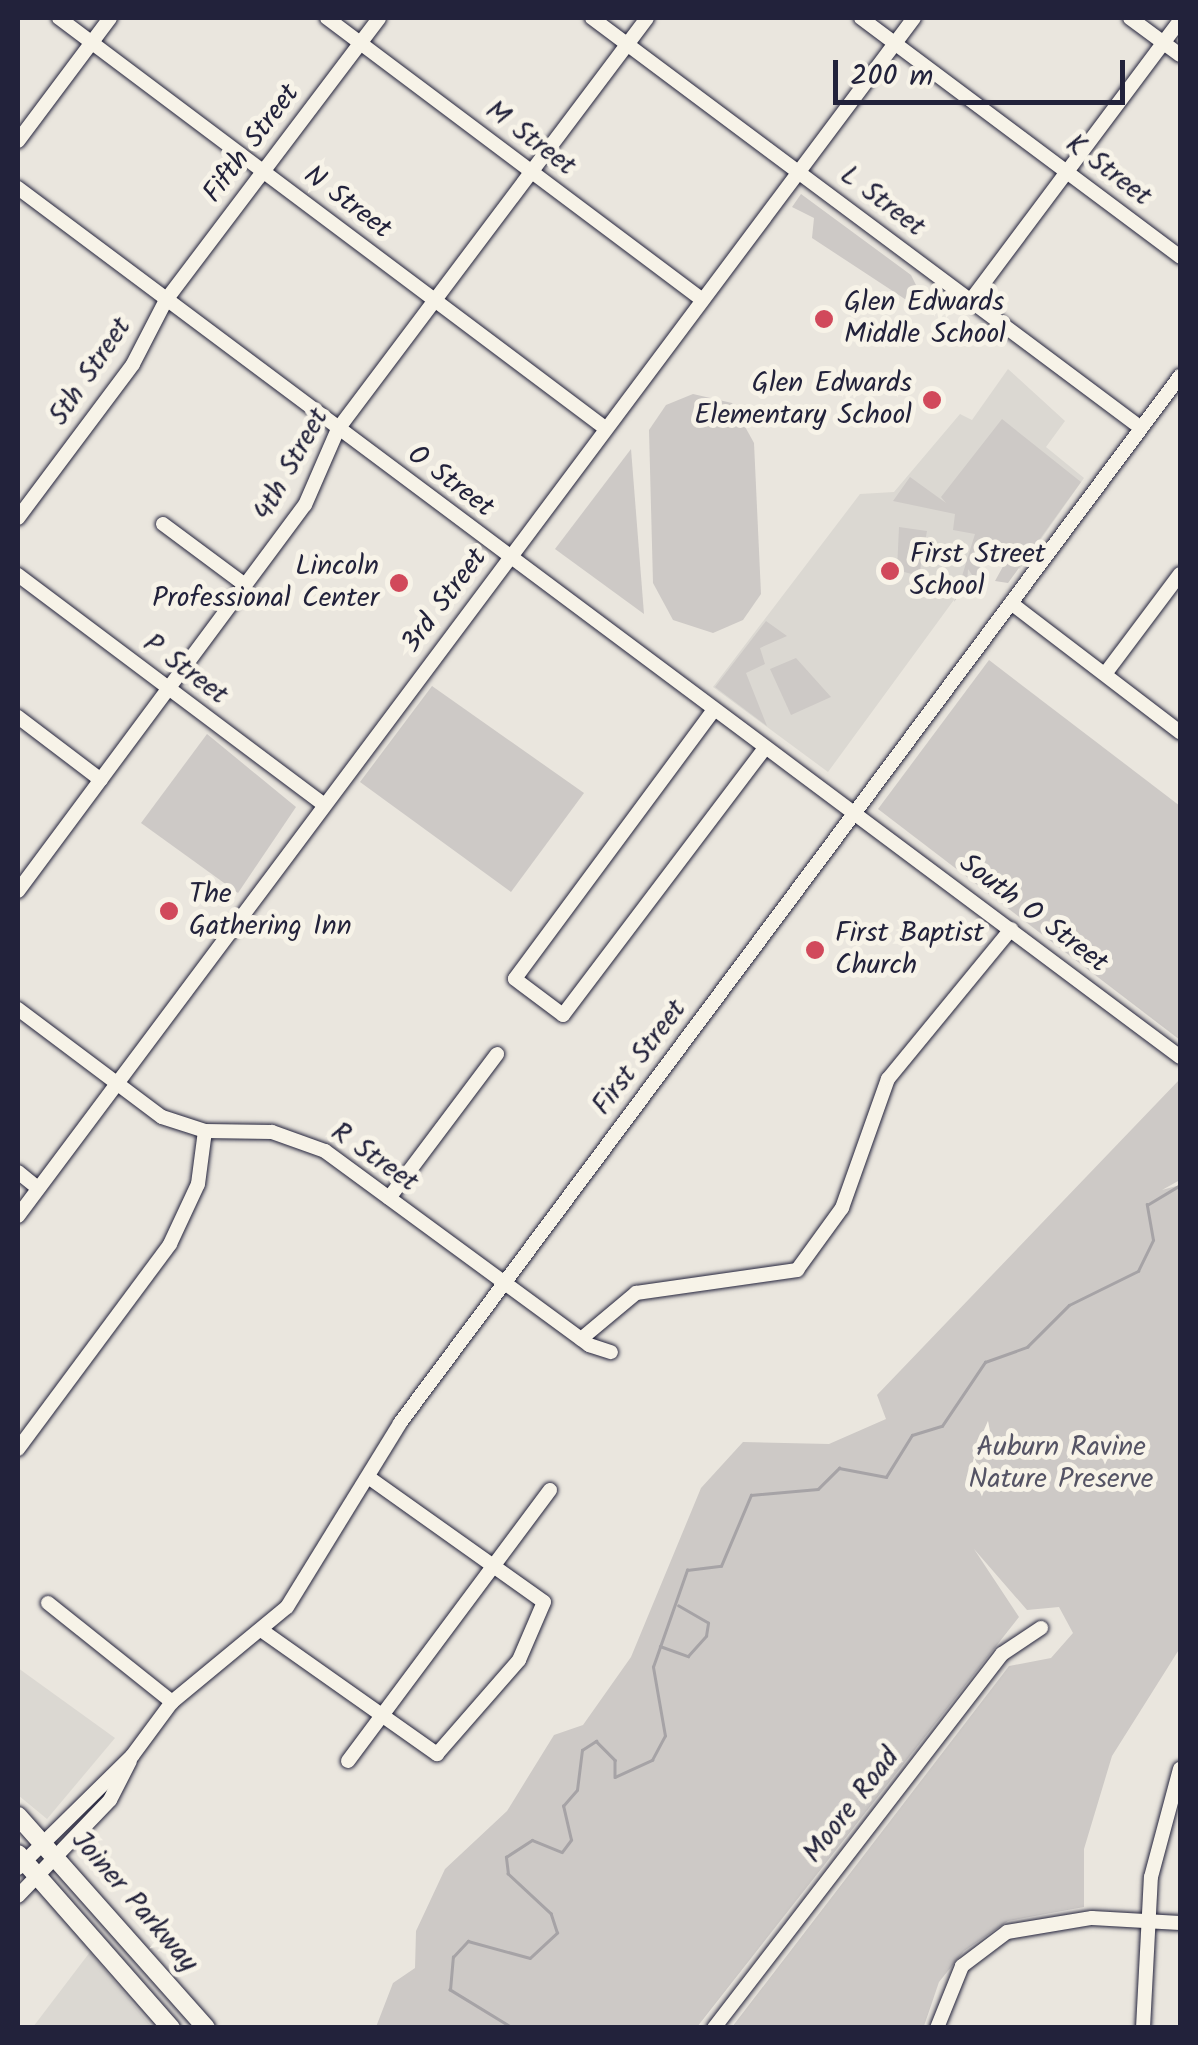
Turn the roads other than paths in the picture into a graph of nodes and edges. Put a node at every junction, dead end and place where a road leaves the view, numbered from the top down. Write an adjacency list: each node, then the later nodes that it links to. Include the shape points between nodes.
1 (58, 18): 11 (street, N Street)
2 (110, 18): 11 (street)
3 (327, 18): 12 (street, M Street)
4 (379, 18): 12 (street, Fifth Street)
5 (592, 18): 13 (street, L Street)
6 (647, 18): 13 (street, 4th Street)
7 (861, 18): 14 (street, K Street)
8 (914, 18): 14 (street, 3rd Street)
9 (1130, 18): 15 (street)
10 (1180, 20): 15 (street)
11 (92, 42): 17 (street); 18 (street, N Street)
12 (360, 42): 18 (street, Fifth Street); 19 (street, M Street)
13 (628, 42): 19 (street, 4th Street); 20 (street, L Street)
14 (895, 43): 20 (street, 3rd Street); 21 (street, K Street)
15 (1164, 43): 16 (street); 21 (street)
16 (1180, 55)
17 (18, 141)
18 (262, 171): 24 (street, Fifth Street); 25 (street, N Street)
19 (531, 171): 25 (street, 4th Street); 26 (street, M Street)
20 (799, 171): 26 (street, 3rd Street); 27 (street, L Street)
21 (1067, 172): 23 (street, K Street); 27 (street)
22 (18, 188): 24 (street, O Street)
23 (1180, 257)
24 (166, 300): 31 (street, O Street); 32 (street, 5th Street, via 133,364)
25 (434, 300): 29 (street, N Street); 31 (street, 4th Street)
26 (702, 300): 29 (street, 3rd Street)
27 (971, 300): 30 (street, L Street)
28 (1180, 376): 30 (street, First Street)
29 (605, 428): 34 (street, 3rd Street)
30 (1141, 428): 38 (street, First Street)
31 (338, 429): 34 (street, O Street); 37 (street, 4th Street, via 305,505)
32 (18, 518)
33 (163, 524): 37 (street)
34 (508, 557): 41 (street, O Street); 46 (street, 3rd Street)
35 (18, 575): 40 (street, P Street)
36 (1178, 584): 39 (street)
37 (245, 586): 40 (street, 4th Street)
38 (1011, 603): 39 (street); 47 (street, First Street)
39 (1104, 674): 43 (street)
40 (169, 689): 45 (street, 4th Street); 46 (street, P Street)
41 (712, 710): 44 (street, O Street); 44 (street, via 515,979 564,1015)
42 (18, 718): 45 (street)
43 (1180, 732)
44 (764, 749): 47 (street, O Street)
45 (101, 780): 48 (street, 4th Street)
46 (324, 805): 53 (street, 3rd Street)
47 (856, 812): 49 (street, South O Street); 59 (street, First Street)
48 (18, 891)
49 (1011, 929): 52 (street, South O Street); 60 (street, via 888,1079 842,1208 797,1270 636,1293)
50 (18, 1009): 53 (street, R Street)
51 (497, 1054): 57 (street)
52 (1180, 1056)
53 (116, 1084): 54 (street, R Street, via 162,1118); 56 (street, 3rd Street)
54 (205, 1131): 57 (street, R Street, via 300,1139); 62 (street, via 198,1184 170,1244)
55 (18, 1172): 56 (street)
56 (38, 1188): 58 (street, 3rd Street)
57 (389, 1198): 59 (street, R Street)
58 (18, 1216)
59 (503, 1284): 60 (street, R Street); 63 (street, First Street)
60 (581, 1340): 61 (street, R Street)
61 (611, 1352)
62 (18, 1450)
63 (368, 1477): 65 (street); 68 (street, First Street)
64 (550, 1490): 65 (street)
65 (494, 1568): 70 (street); 70 (street, via 544,1602 519,1660 437,1754)
66 (48, 1604): 69 (street)
67 (1041, 1628): 81 (street, Moore Road, via 1002,1654)
68 (264, 1632): 69 (street, First Street); 70 (street)
69 (172, 1702): 74 (street, First Street, via 110,1800)
70 (378, 1720): 71 (street)
71 (348, 1761)
72 (1180, 1768): 77 (street)
73 (18, 1816): 74 (main road, Joiner Parkway)
74 (51, 1848): 75 (street, First Street); 80 (main road, Joiner Parkway)
75 (24, 1864): 76 (street, First Street); 79 (main road, Joiner Parkway)
76 (18, 1896)
77 (1146, 1920): 78 (street); 82 (street, via 1007,1932 962,1966); 83 (street)
78 (1180, 1923)
79 (170, 2028)
80 (206, 2028)
81 (714, 2028)
82 (937, 2028)
83 (1143, 2028)

